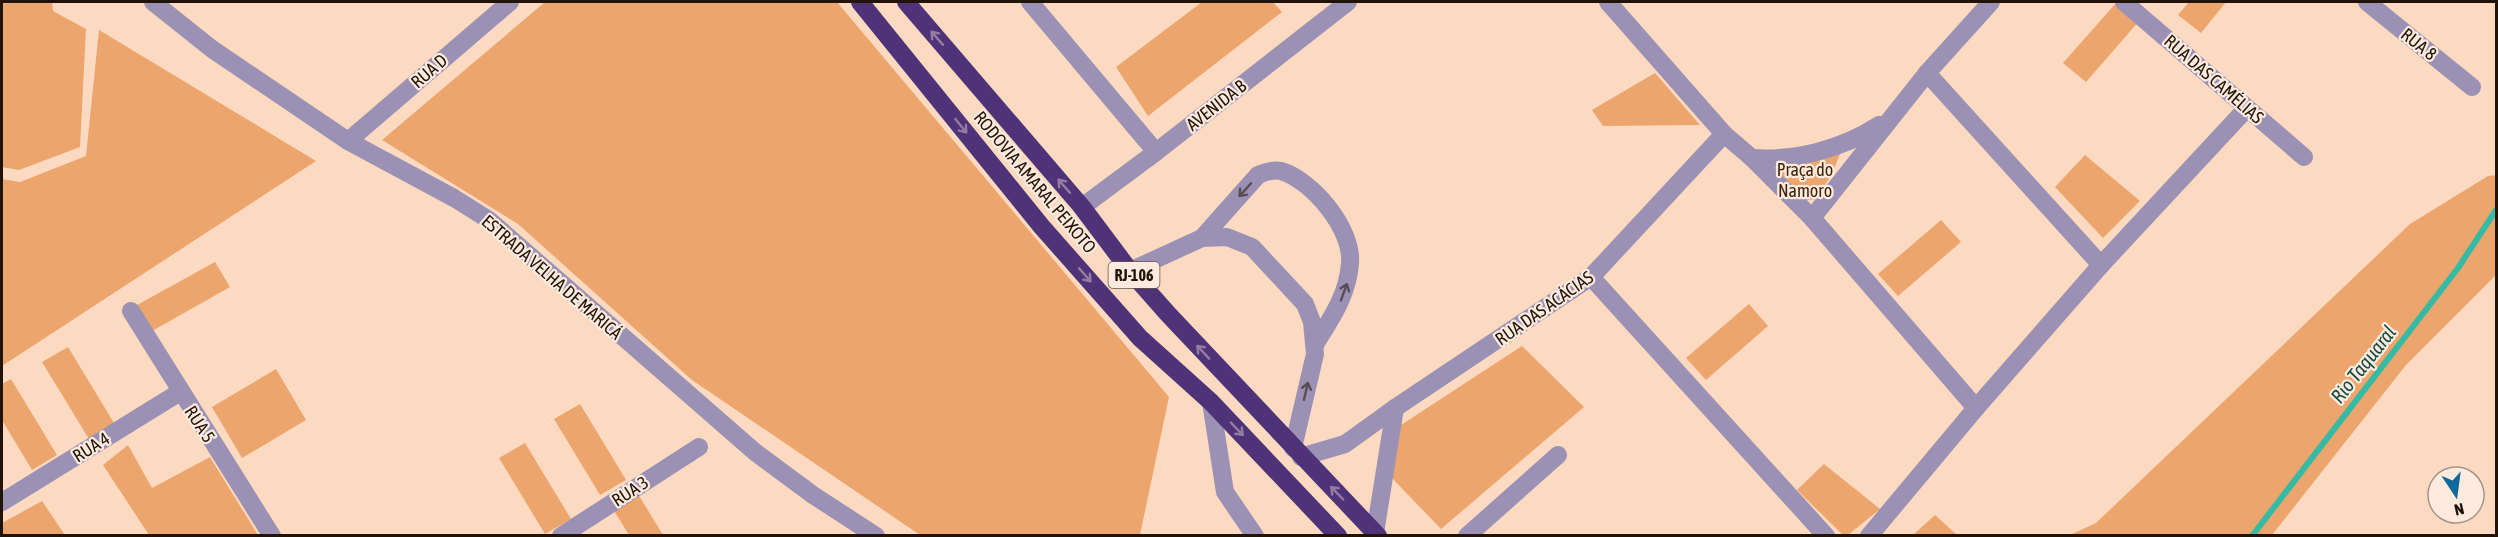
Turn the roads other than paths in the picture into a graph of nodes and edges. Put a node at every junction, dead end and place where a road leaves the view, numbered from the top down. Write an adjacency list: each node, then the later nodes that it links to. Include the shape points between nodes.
1 (153, 2): 16 (street, ESTRADA VELHA DE MARICÁ, via 212,49)
2 (510, 2): 16 (street, RUA D)
3 (860, 2): 29 (highway, RODOVIA AMARAL PEIXOTO / RJ-106, one-way to 29, via 1042,227 1140,338)
4 (906, 2): 20 (highway, RODOVIA AMARAL PEIXOTO / RJ-106, one-way to 4)
5 (1030, 2): 17 (street)
6 (1348, 2): 17 (street, AVENIDA B)
7 (1608, 2): 15 (street)
8 (1990, 2): 11 (street)
9 (2124, 2): 13 (street, RUA DAS CAMÉLIAS)
10 (2367, 2): 12 (street, RUA 8)
11 (1927, 73): 14 (street); 23 (street)
12 (2472, 87)
13 (2247, 108): 18 (street, RUA DAS CAMÉLIAS); 23 (street)
14 (1888, 119): 19 (street, via 1859,137 1826,149 1781,158); 21 (street)
15 (1724, 135): 19 (street); 25 (street, RUA DAS ACÁCIAS)
16 (348, 141): 40 (street, ESTRADA VELHA DE MARICÁ, via 489,220 755,452)
17 (1156, 152): 20 (street, AVENIDA B)
18 (2304, 157)
19 (1752, 158): 21 (street)
20 (1082, 207): 24 (highway, RODOVIA AMARAL PEIXOTO / RJ-106)
21 (1812, 218): 31 (street)
22 (1202, 238): 24 (street); 27 (street, via 1227,237 1252,247 1305,304); 27 (street, one-way to 22, via 1339,307 1351,260 1348,243 1332,212 1303,182 1280,171 1258,175)
23 (2101, 265): 31 (street)
24 (1130, 271): 33 (highway, RODOVIA AMARAL PEIXOTO / RJ-106, one-way to 24)
25 (1591, 277): 30 (street, RUA DAS ACÁCIAS); 44 (street)
26 (131, 311): 28 (street, RUA 5)
27 (1316, 343): 33 (street, one-way to 27)
28 (180, 392): 35 (street, RUA 4); 38 (street, RUA 5)
29 (1211, 402): 36 (street, via 1225,492); 42 (highway, RODOVIA AMARAL PEIXOTO / RJ-106, one-way to 42)
30 (1395, 408): 33 (street, RUA DAS ACÁCIAS, via 1345,444); 37 (street)
31 (1976, 408): 45 (street)
32 (699, 447): 39 (street, RUA 3)
33 (1297, 452): 37 (highway, RODOVIA AMARAL PEIXOTO / RJ-106, one-way to 33)
34 (1558, 455): 43 (street)
35 (2, 502)
36 (1243, 528): 41 (street)
37 (1376, 534)
38 (272, 536)
39 (561, 536)
40 (876, 536)
41 (1255, 536)
42 (1338, 536)
43 (1467, 536)
44 (1826, 536)
45 (1869, 536)

